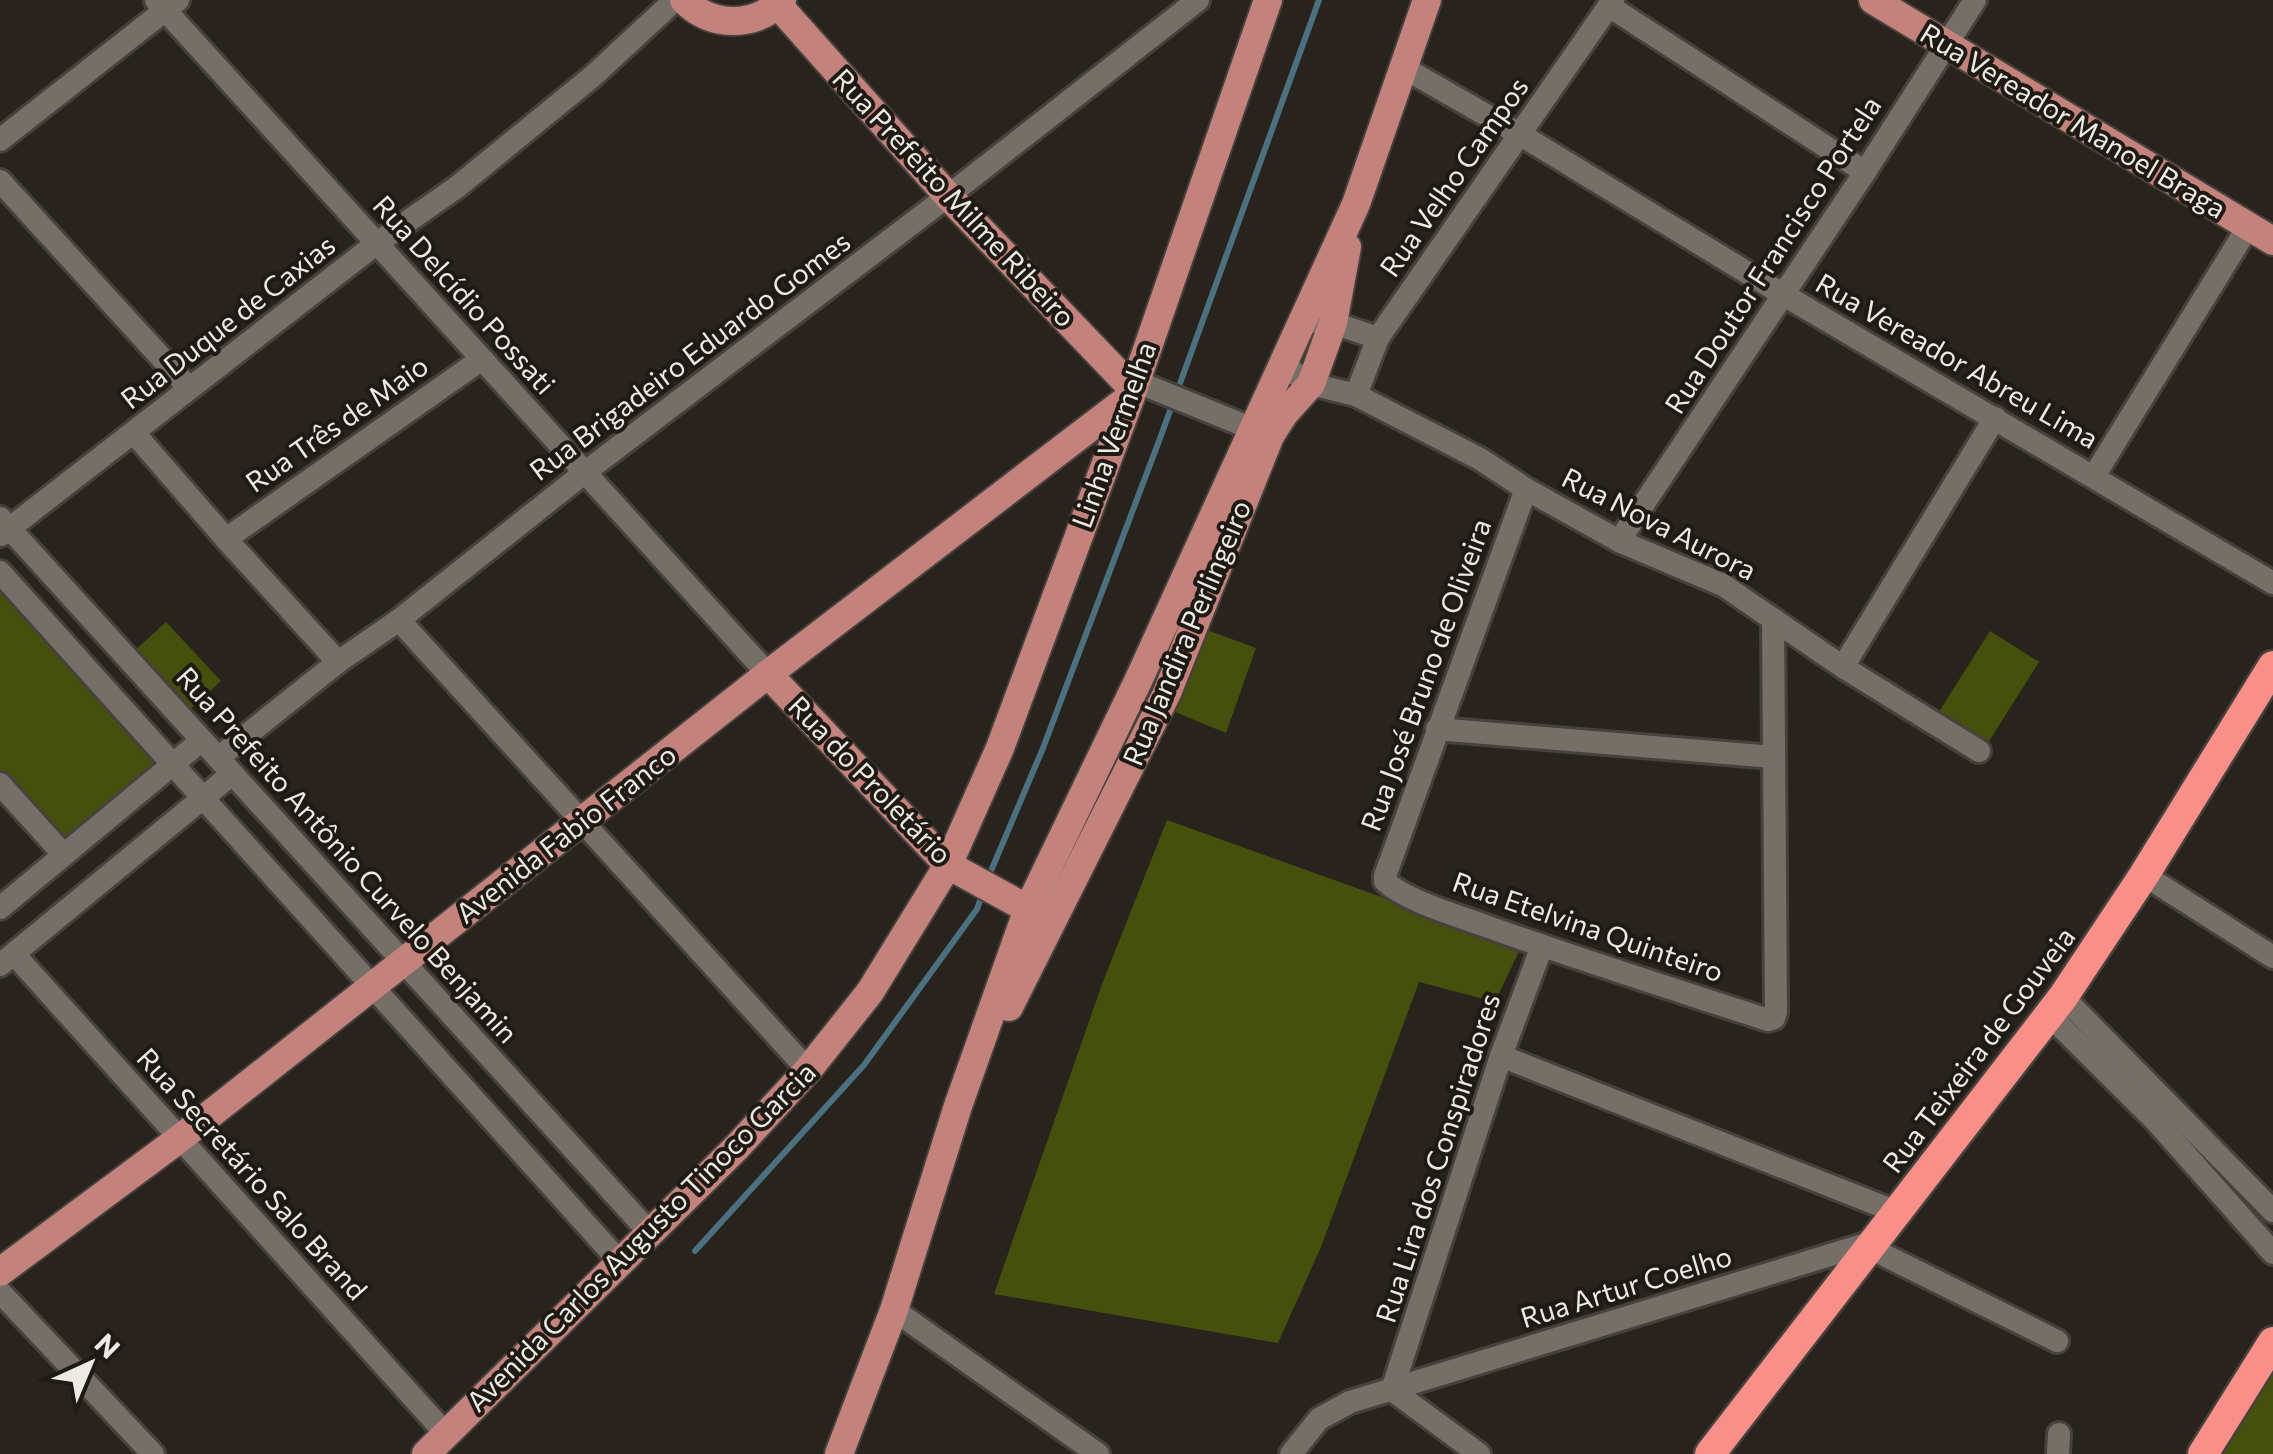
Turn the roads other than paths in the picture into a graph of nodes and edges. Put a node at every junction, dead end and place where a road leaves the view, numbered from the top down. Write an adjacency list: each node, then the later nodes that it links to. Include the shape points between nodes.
1 (675, 0): 21 (street, Rua Duque de Caxias, via 536,123)
2 (684, 0): 8 (main road, via 704,15 735,22)
3 (1198, 0): 17 (street, Rua Brigadeiro Eduardo Gomes)
4 (1268, 0): 30 (main road, Linha Vermelha)
5 (1427, 0): 12 (main road, Rua Jandira Perlingeiro)
6 (1873, 0): 11 (main road, Rua Vereador Manoel Braga)
7 (1975, 0): 11 (street, Rua Doutor Francisco Portela)
8 (780, 2): 17 (main road, Rua Prefeito Milme Ribeiro)
9 (1611, 3): 13 (street, Rua Velho Campos); 15 (street)
10 (166, 4): 14 (street); 21 (street, Rua Delcídio Possati)
11 (1946, 43): 15 (street, Rua Doutor Francisco Portela); 19 (main road, Rua Vereador Manoel Braga)
12 (1404, 68): 13 (street, Rua Vereador Abreu Lima); 18 (main road, Rua Jandira Perlingeiro)
13 (1521, 135): 22 (street, Rua Vereador Abreu Lima); 25 (street, Rua Velho Campos)
14 (0, 140)
15 (1866, 172): 22 (street, Rua Doutor Francisco Portela)
16 (0, 181): 29 (street)
17 (948, 196): 30 (main road, Rua Prefeito Milme Ribeiro); 37 (street, Rua Brigadeiro Eduardo Gomes)
18 (1356, 204): 23 (main road, Rua Jandira Perlingeiro); 24 (main road, Rua Jandira Perlingeiro)
19 (2248, 227): 20 (main road, Rua Vereador Manoel Braga); 38 (street)
20 (2273, 241)
21 (377, 243): 26 (street, Rua Delcídio Possati); 29 (street, Rua Duque de Caxias)
22 (1784, 295): 32 (street, Rua Vereador Abreu Lima); 42 (street, Rua Doutor Francisco Portela)
23 (1333, 323): 24 (street); 25 (street); 28 (main road, Rua Jandira Perlingeiro)
24 (1300, 324): 27 (main road, Rua Jandira Perlingeiro)
25 (1378, 338): 31 (street, Rua Velho Campos)
26 (482, 359): 37 (street, Rua Delcídio Possati); 41 (street, Rua Três de Maio)
27 (1283, 362): 28 (street); 33 (main road, Rua Jandira Perlingeiro)
28 (1311, 384): 31 (street, Rua Nova Aurora); 52 (main road, Rua Jandira Perlingeiro, via 1263,450)
29 (189, 388): 34 (street, Rua Duque de Caxias)
30 (1133, 389): 33 (street, via 1164,392); 35 (main road, Avenida Fabio Franco); 36 (main road, Linha Vermelha)
31 (1356, 395): 39 (street, Rua Nova Aurora)
32 (1995, 418): 38 (street, Rua Vereador Abreu Lima); 49 (street)
33 (1253, 428): 51 (main road, Rua Jandira Perlingeiro)
34 (134, 433): 40 (street, Rua Duque de Caxias); 41 (street)
35 (1080, 436): 36 (main road, via 1097,447); 50 (main road, Avenida Fabio Franco)
36 (1104, 467): 62 (main road, Linha Vermelha)
37 (584, 473): 46 (street, Rua Brigadeiro Eduardo Gomes); 50 (street, Rua Delcídio Possati)
38 (2094, 476): 44 (street, Rua Vereador Abreu Lima)
39 (1526, 489): 42 (street, Rua Nova Aurora); 53 (street, Rua José Bruno de Oliveira)
40 (3, 528): 55 (street, Rua Prefeito Antônio Curvelo Benjamin)
41 (226, 539): 47 (street)
42 (1618, 541): 45 (street, Rua Nova Aurora, via 1712,580)
43 (0, 572): 57 (street)
44 (2273, 584)
45 (1773, 619): 49 (street, Rua Nova Aurora); 56 (street)
46 (398, 620): 47 (street, Rua Brigadeiro Eduardo Gomes); 60 (street)
47 (338, 662): 55 (street, Rua Brigadeiro Eduardo Gomes)
48 (2273, 666): 63 (highway, Rua Teixeira de Gouveia)
49 (1843, 667): 54 (street, Rua Nova Aurora)
50 (768, 674): 60 (main road, Avenida Fabio Franco); 62 (main road, Rua do Proletário)
51 (1139, 678): 52 (main road, via 1158,682); 66 (main road, Rua Jandira Perlingeiro)
52 (1167, 693): 67 (main road, Rua Jandira Perlingeiro)
53 (1437, 730): 56 (street); 64 (street, Rua José Bruno de Oliveira)
54 (1978, 751)
55 (217, 757): 57 (street); 59 (street); 71 (street, Rua Prefeito Antônio Curvelo Benjamin)
56 (1773, 757): 68 (street, Rua Etelvina Quinteiro, via 1774,1018)
57 (173, 764): 59 (street); 61 (street)
58 (0, 784): 61 (street)
59 (202, 796): 70 (street); 72 (street)
60 (582, 822): 71 (main road, Avenida Fabio Franco); 75 (street)
61 (64, 855): 65 (street)
62 (952, 868): 66 (main road, Rua do Proletário); 75 (main road, Avenida Carlos Augusto Tinoco Garcia, via 870,992)
63 (2144, 874): 69 (street); 73 (highway, Rua Teixeira de Gouveia)
64 (1385, 880): 68 (street, Rua Etelvina Quinteiro, via 1437,908)
65 (0, 908)
66 (1028, 909): 67 (main road); 76 (main road, Rua Jandira Perlingeiro)
67 (1059, 910): 76 (main road, Rua Jandira Perlingeiro)
68 (1542, 946): 74 (street, Rua Lira dos Conspiradores)
69 (2273, 956)
70 (7, 959): 78 (street, Rua Secretário Salo Brand)
71 (405, 962): 72 (main road, Avenida Fabio Franco); 83 (street, Rua Prefeito Antônio Curvelo Benjamin)
72 (374, 987): 78 (main road, Avenida Fabio Franco); 86 (street)
73 (2056, 1006): 77 (street); 82 (highway, Rua Teixeira de Gouveia)
74 (1500, 1056): 82 (street); 92 (street, Rua Lira dos Conspiradores)
75 (808, 1070): 83 (main road, Avenida Carlos Augusto Tinoco Garcia)
76 (958, 1106): 89 (main road, Rua Jandira Perlingeiro)
77 (2162, 1112): 79 (street); 80 (street)
78 (179, 1139): 87 (main road, Avenida Fabio Franco); 93 (street, Rua Secretário Salo Brand)
79 (2244, 1182): 80 (street); 81 (street)
80 (2228, 1200): 85 (street)
81 (2273, 1211)
82 (1898, 1213): 84 (highway, Rua Teixeira de Gouveia)
83 (650, 1233): 86 (main road, Avenida Carlos Augusto Tinoco Garcia)
84 (1873, 1244): 90 (street); 92 (street, Rua Artur Coelho); 99 (highway, Rua Teixeira de Gouveia)
85 (2273, 1253)
86 (620, 1262): 93 (main road, Avenida Carlos Augusto Tinoco Garcia)
87 (0, 1272)
88 (0, 1292): 94 (street)
89 (894, 1310): 95 (main road, Rua Jandira Perlingeiro); 96 (street)
90 (2058, 1342)
91 (2273, 1342): 100 (highway)
92 (1392, 1390): 97 (street, Rua Artur Coelho, via 1332,1410); 98 (street)
93 (436, 1444)
94 (153, 1454)
95 (839, 1454)
96 (1098, 1454)
97 (1292, 1454)
98 (1479, 1454)
99 (1710, 1454)
100 (2204, 1454)

